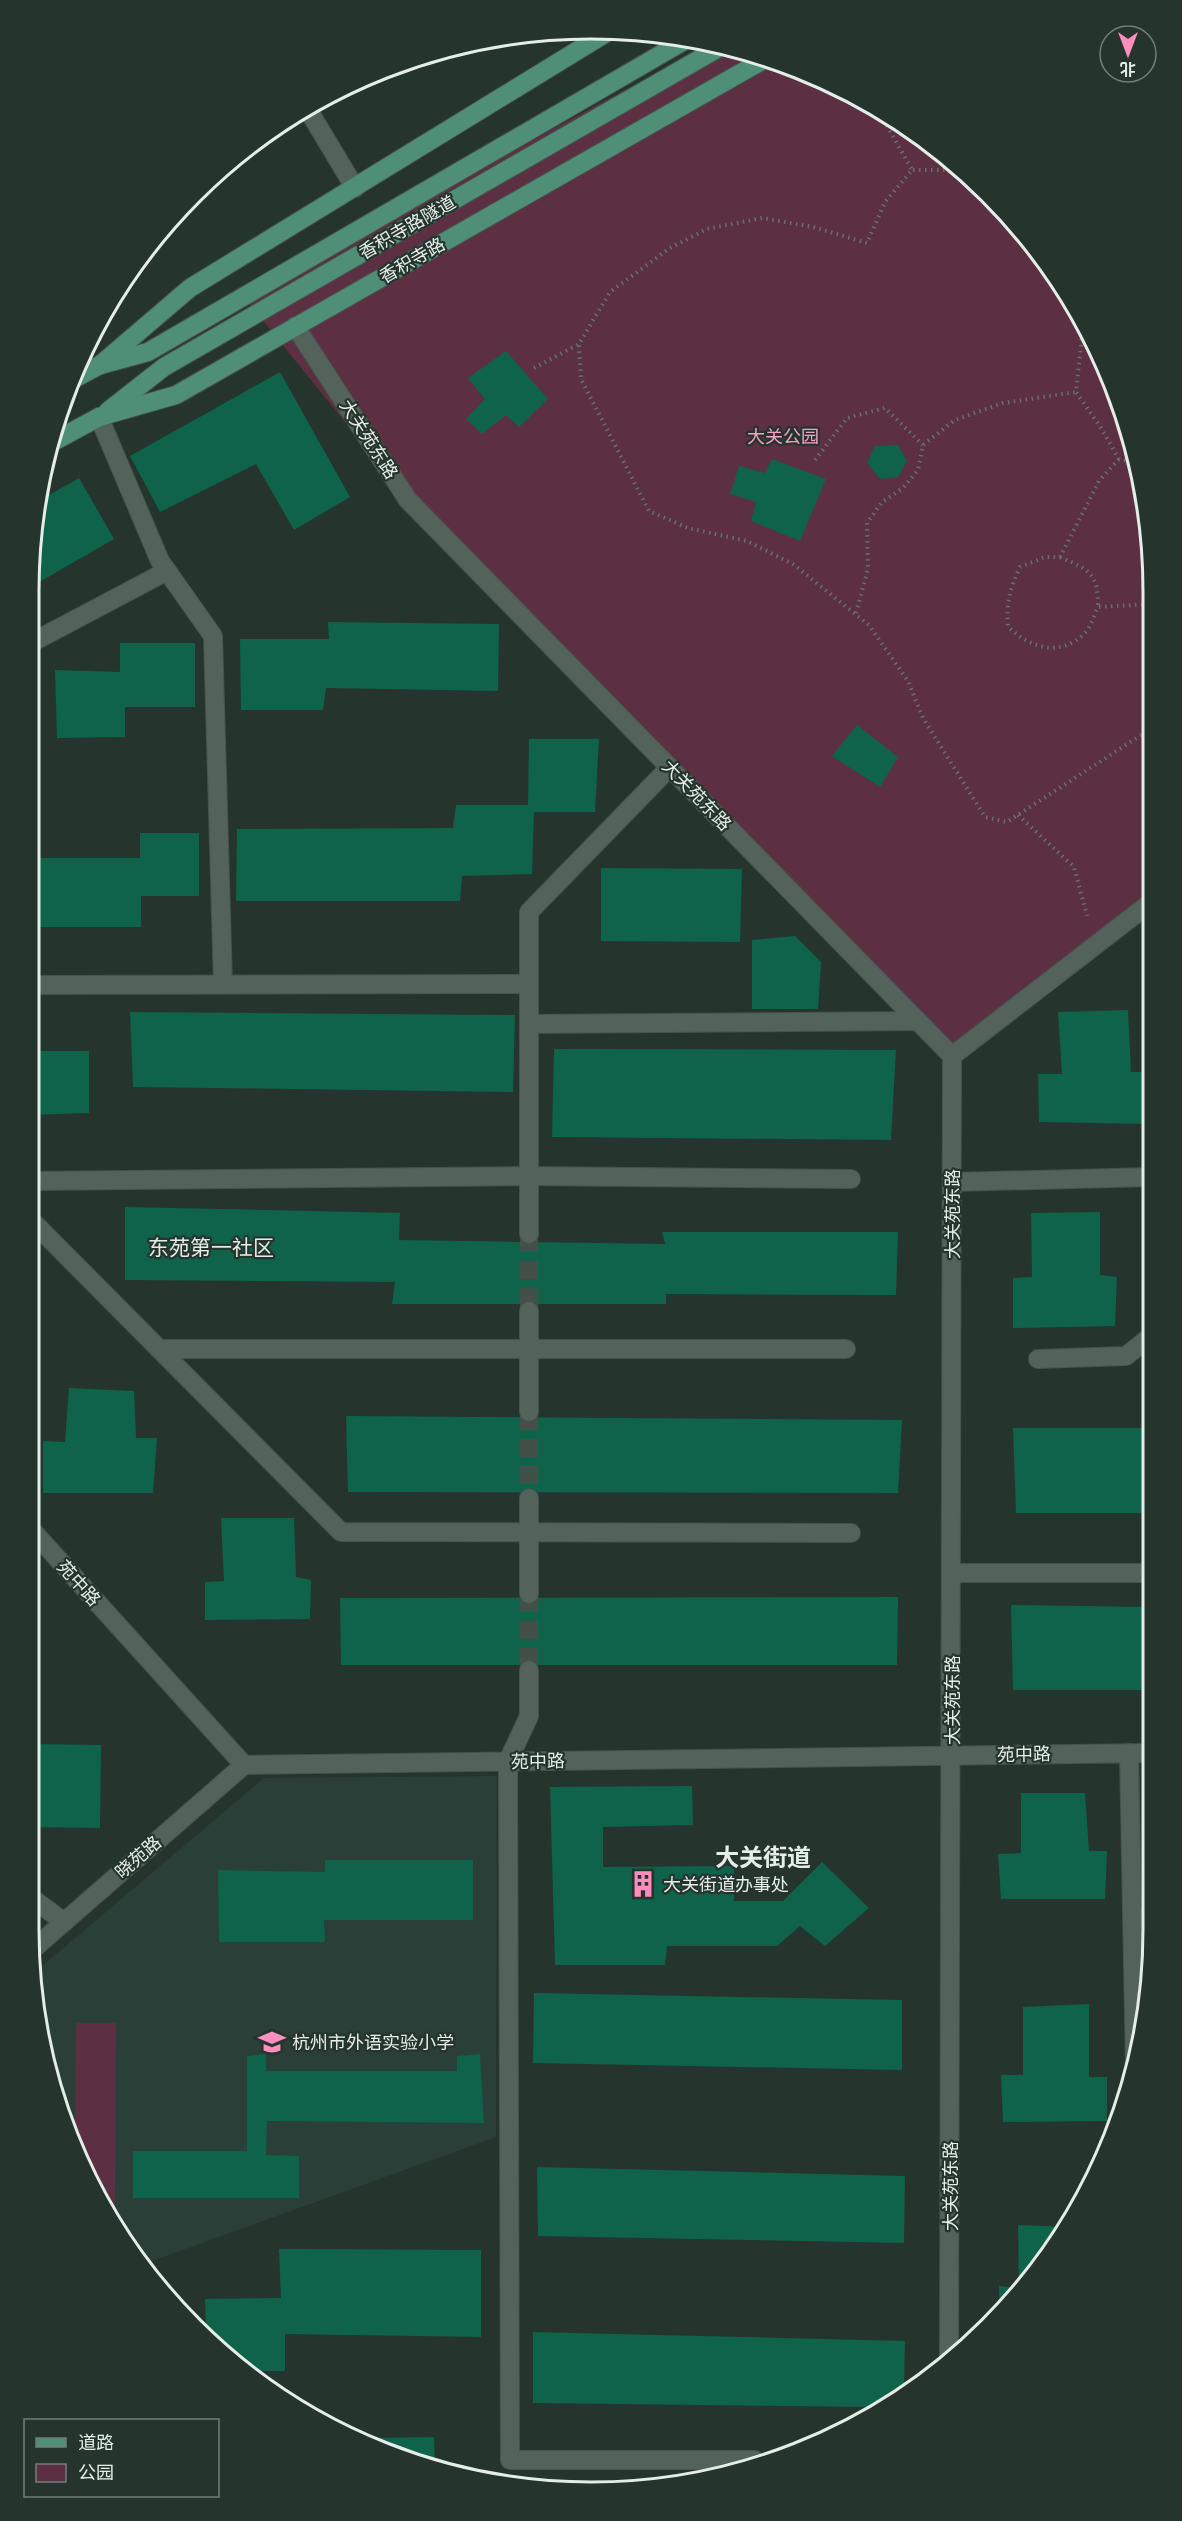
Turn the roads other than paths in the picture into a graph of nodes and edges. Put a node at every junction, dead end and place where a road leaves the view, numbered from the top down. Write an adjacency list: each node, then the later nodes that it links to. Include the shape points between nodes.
1 (596, 39): 6 (main road)
2 (674, 46): 8 (main road, 香积寺路隧道, via 148,352)
3 (710, 53): 10 (main road, 香积寺路隧道, via 164,367)
4 (756, 64): 7 (main road, 香积寺路)
5 (311, 115): 6 (street)
6 (355, 188): 8 (main road, via 190,288)
7 (295, 326): 10 (main road, 香积寺路, via 176,395); 14 (street, 大关苑东路, via 408,500)
8 (100, 365): 9 (main road)
9 (84, 374)
10 (99, 417): 11 (main road, 香积寺路); 12 (street)
11 (61, 438)
12 (167, 571): 13 (street); 16 (street, via 213,636)
13 (39, 638)
14 (670, 767): 17 (street, via 529,912); 19 (street, 大关苑东路)
15 (1143, 908): 21 (street)
16 (223, 984): 17 (street); 18 (street)
17 (529, 984): 20 (street)
18 (39, 985)
19 (917, 1021): 20 (street); 21 (street, 大关苑东路)
20 (529, 1024): 22 (street)
21 (952, 1056): 26 (street, 大关苑东路)
22 (529, 1176): 24 (street); 25 (street); 28 (street)
23 (1143, 1177): 26 (street)
24 (850, 1179)
25 (39, 1182)
26 (952, 1182): 40 (street, 大关苑东路)
27 (39, 1229): 32 (street)
28 (529, 1234)
29 (529, 1311): 31 (street)
30 (1143, 1342): 34 (street, via 1126,1356)
31 (529, 1348): 32 (street); 33 (street); 35 (street)
32 (159, 1349): 37 (street, via 341,1532)
33 (846, 1349)
34 (1038, 1359)
35 (529, 1412)
36 (529, 1498): 37 (street)
37 (529, 1533): 38 (street); 42 (street)
38 (850, 1533)
39 (39, 1539): 48 (street, 苑中路)
40 (952, 1573): 41 (street); 46 (street, 大关苑东路)
41 (1143, 1573)
42 (529, 1594)
43 (529, 1670): 47 (street, via 529,1716)
44 (1129, 1753): 45 (street, 苑中路); 46 (street, 苑中路); 50 (street)
45 (1143, 1753)
46 (952, 1755): 47 (street, 苑中路); 55 (street, 大关苑东路)
47 (508, 1761): 48 (street, 苑中路); 56 (street, via 510,2460)
48 (244, 1765): 52 (street, 晓苑路)
49 (39, 1904): 52 (street)
50 (1132, 1918): 51 (street); 54 (street)
51 (1143, 1918)
52 (64, 1922): 53 (street, 晓苑路)
53 (39, 1944)
54 (1134, 2025)
55 (949, 2350)
56 (744, 2460)

